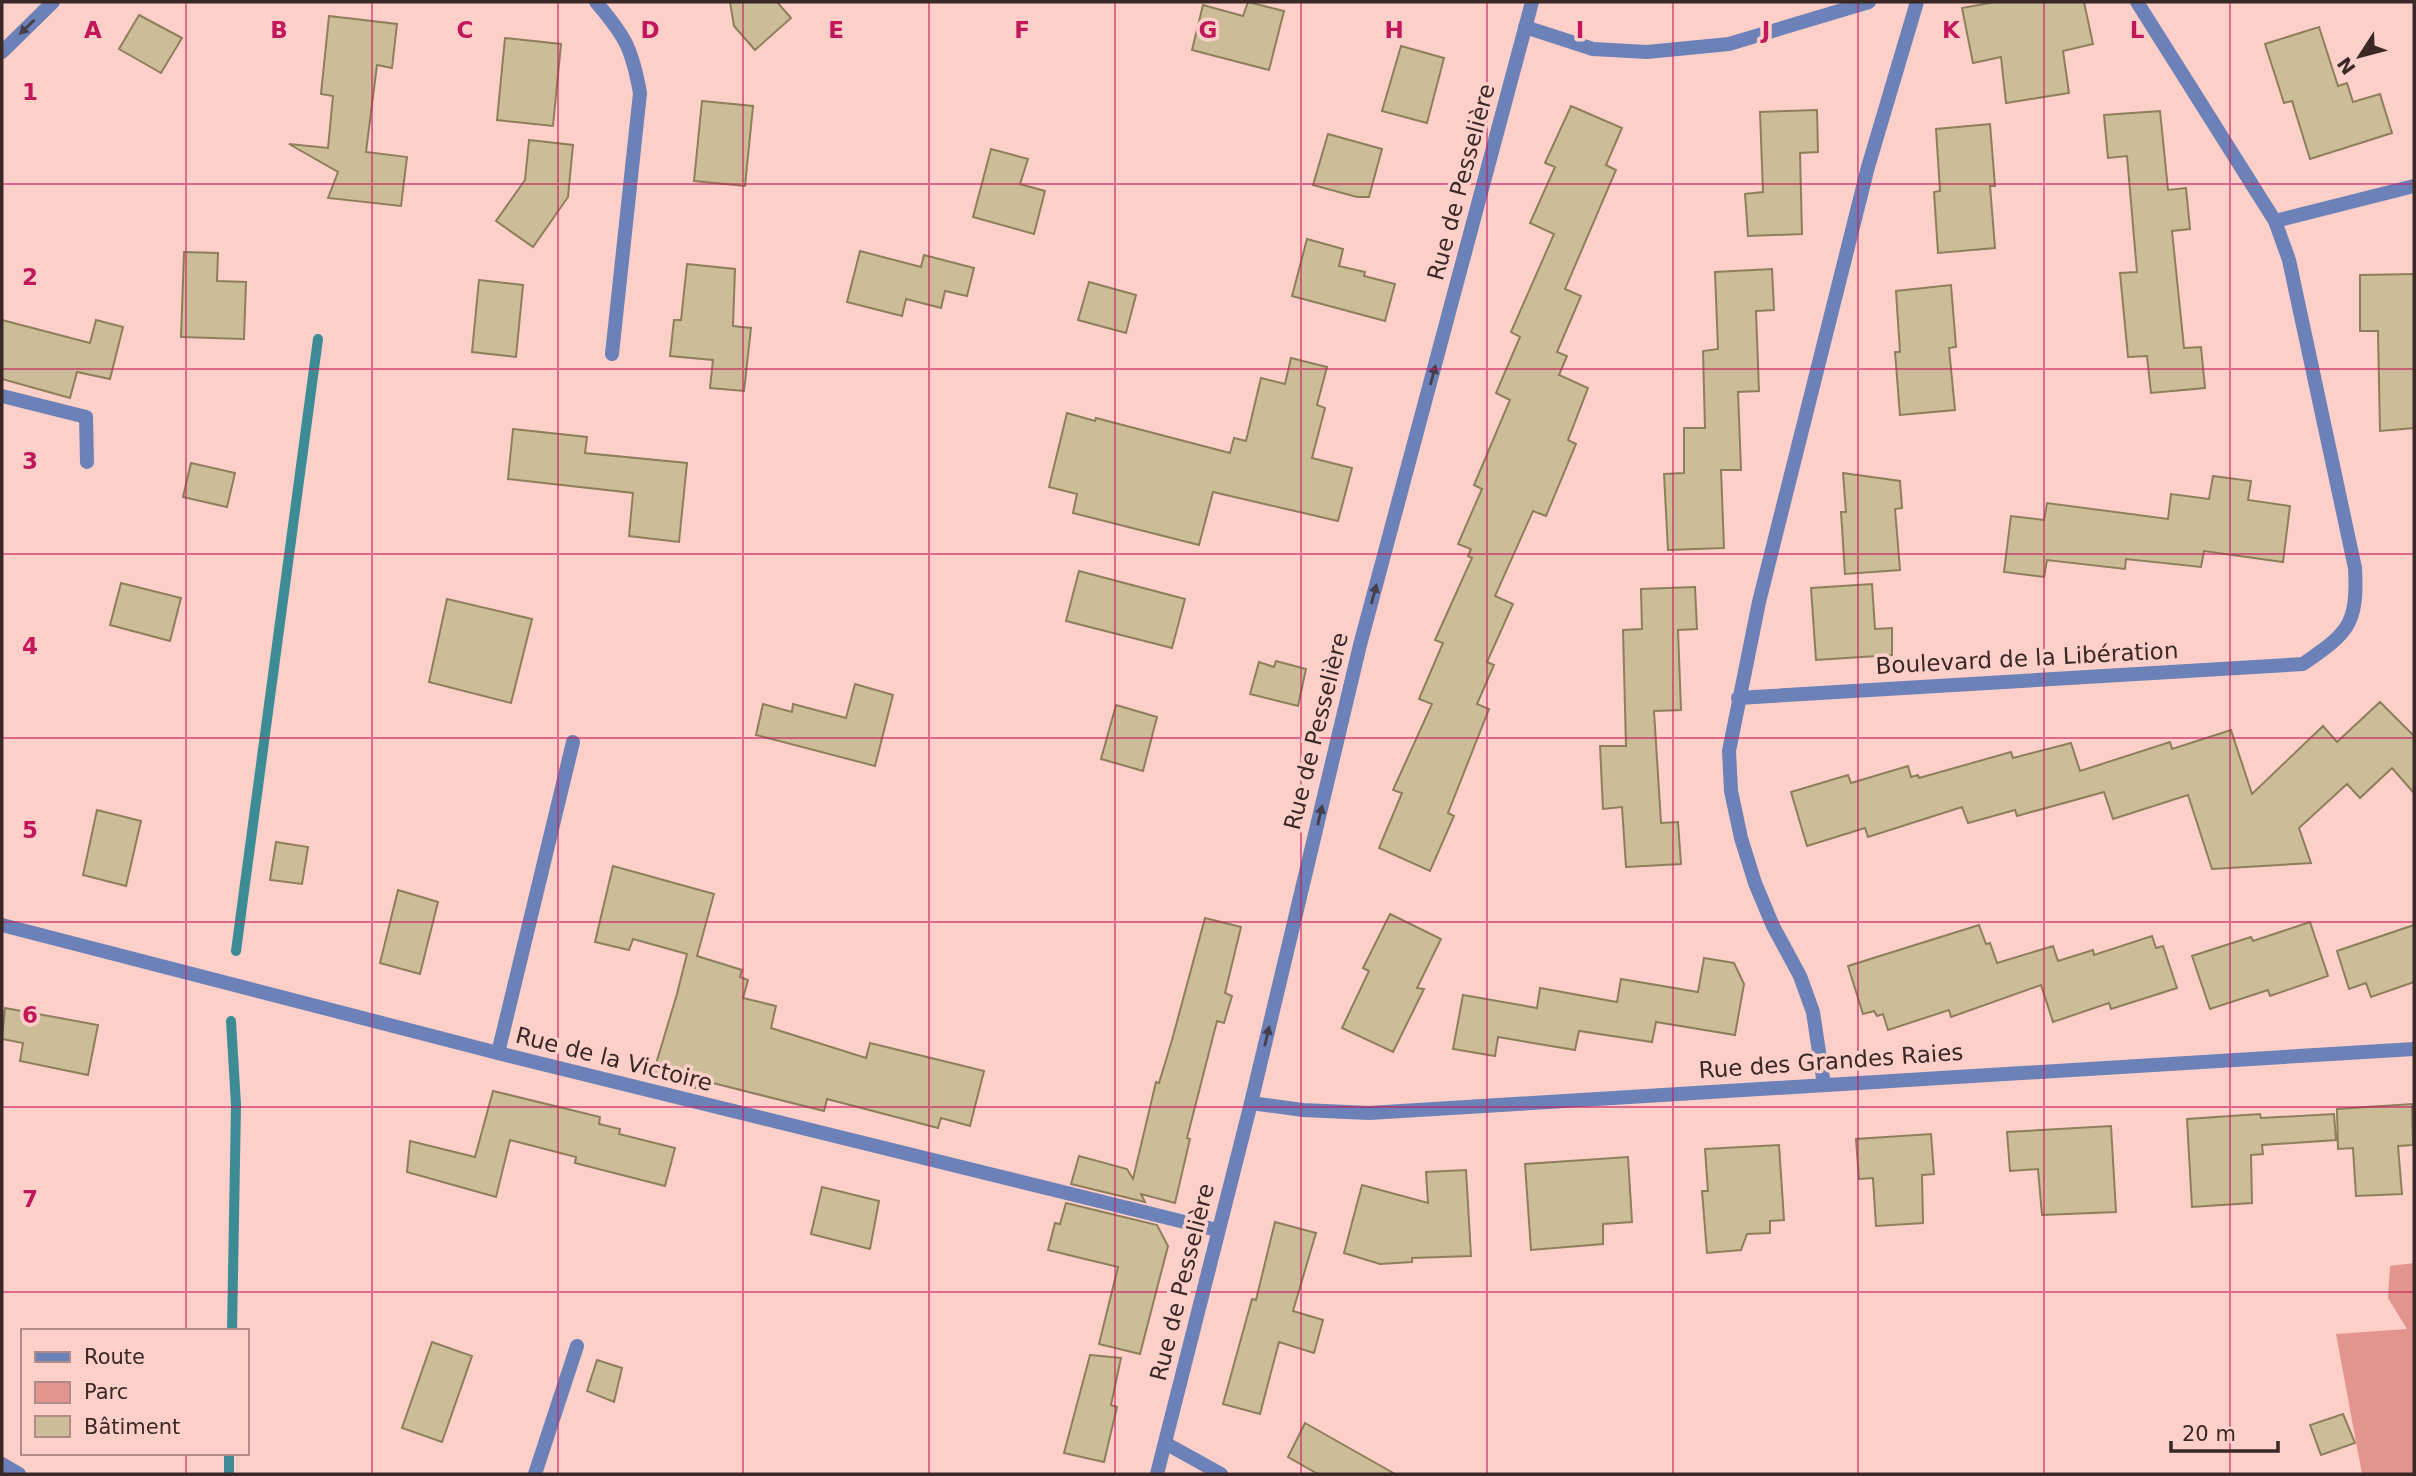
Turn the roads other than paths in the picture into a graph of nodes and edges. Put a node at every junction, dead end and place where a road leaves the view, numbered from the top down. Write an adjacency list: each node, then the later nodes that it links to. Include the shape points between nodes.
1 (53, 2): 8 (street, one-way to 8)
2 (596, 2): 11 (street, via 622,32 635,61 640,93)
3 (1532, 2): 7 (street, Rue de Pesselière)
4 (1869, 2): 7 (street, via 1729,44 1647,52 1593,49)
5 (2137, 2): 10 (street, Boulevard de la Libération)
6 (1912, 3): 14 (street)
7 (1525, 27): 20 (street, Rue de Pesselière, one-way to 7, via 1360,645)
8 (2, 52)
9 (2414, 186): 10 (street)
10 (2275, 221): 14 (street, Boulevard de la Libération, via 2289,260 2355,568 2357,600 2338,640 2303,664)
11 (612, 354)
12 (2, 396): 13 (street, via 86,417)
13 (87, 462)
14 (1738, 698): 19 (street, via 1729,751 1741,838 1755,883 1813,1012)
15 (573, 741): 18 (street)
16 (2, 925): 18 (street, Rue de la Victoire)
17 (2414, 1049): 19 (street, Rue des Grandes Raies)
18 (498, 1054): 21 (street, Rue de la Victoire)
19 (1824, 1085): 20 (street, Rue des Grandes Raies, via 1369,1113)
20 (1251, 1103): 21 (street, Rue de Pesselière)
21 (1217, 1230): 23 (street, Rue de Pesselière)
22 (577, 1346): 26 (street)
23 (1165, 1443): 27 (street, Rue de Pesselière); 28 (street)
24 (2, 1464): 25 (street)
25 (19, 1474)
26 (534, 1474)
27 (1157, 1474)
28 (1221, 1474)

